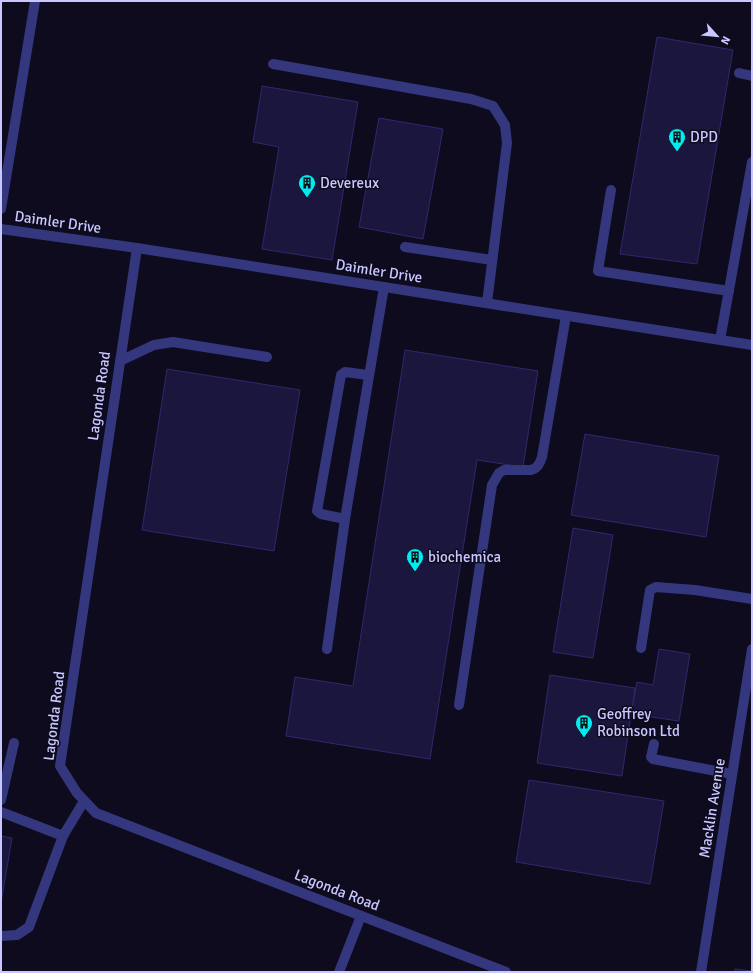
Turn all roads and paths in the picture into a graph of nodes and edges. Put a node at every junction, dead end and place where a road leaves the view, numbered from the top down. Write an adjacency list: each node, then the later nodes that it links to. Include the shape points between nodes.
1 (35, 1): 7 (street)
2 (273, 64): 11 (street, via 471,99 493,106 505,125 507,142)
3 (739, 73): 4 (street)
4 (752, 76)
5 (752, 162): 13 (street)
6 (611, 190): 13 (street, via 598,271)
7 (1, 209)
8 (1, 229): 10 (street, Daimler Drive)
9 (405, 247): 11 (street)
10 (137, 248): 12 (street, Daimler Drive); 19 (street, Lagonda Road)
11 (492, 260): 14 (street)
12 (384, 287): 14 (street, Daimler Drive); 20 (street)
13 (729, 291): 16 (street)
14 (487, 303): 15 (street, Daimler Drive)
15 (566, 316): 16 (street, Daimler Drive); 26 (street, via 539,465 531,470 504,470 499,473 492,485)
16 (720, 340): 17 (street, Daimler Drive)
17 (752, 345)
18 (267, 357): 19 (street, via 173,342 154,345)
19 (120, 362): 31 (street, Lagonda Road, via 60,766)
20 (368, 375): 21 (street); 21 (street, via 345,372 341,375 317,510 321,514)
21 (345, 519): 24 (street)
22 (752, 599): 23 (street, via 656,587 650,590)
23 (641, 648)
24 (327, 649)
25 (752, 649): 29 (street, Macklin Avenue)
26 (459, 705)
27 (14, 743): 30 (street)
28 (654, 744): 29 (street, via 651,757 653,760)
29 (732, 774): 38 (street, Macklin Avenue)
30 (1, 800)
31 (84, 801): 33 (street); 34 (street, Lagonda Road, via 96,813)
32 (1, 812): 33 (street)
33 (63, 836): 35 (street, via 29,927 17,935)
34 (361, 916): 36 (street); 37 (street, Lagonda Road)
35 (1, 936)
36 (339, 972)
37 (506, 972)
38 (701, 972)

